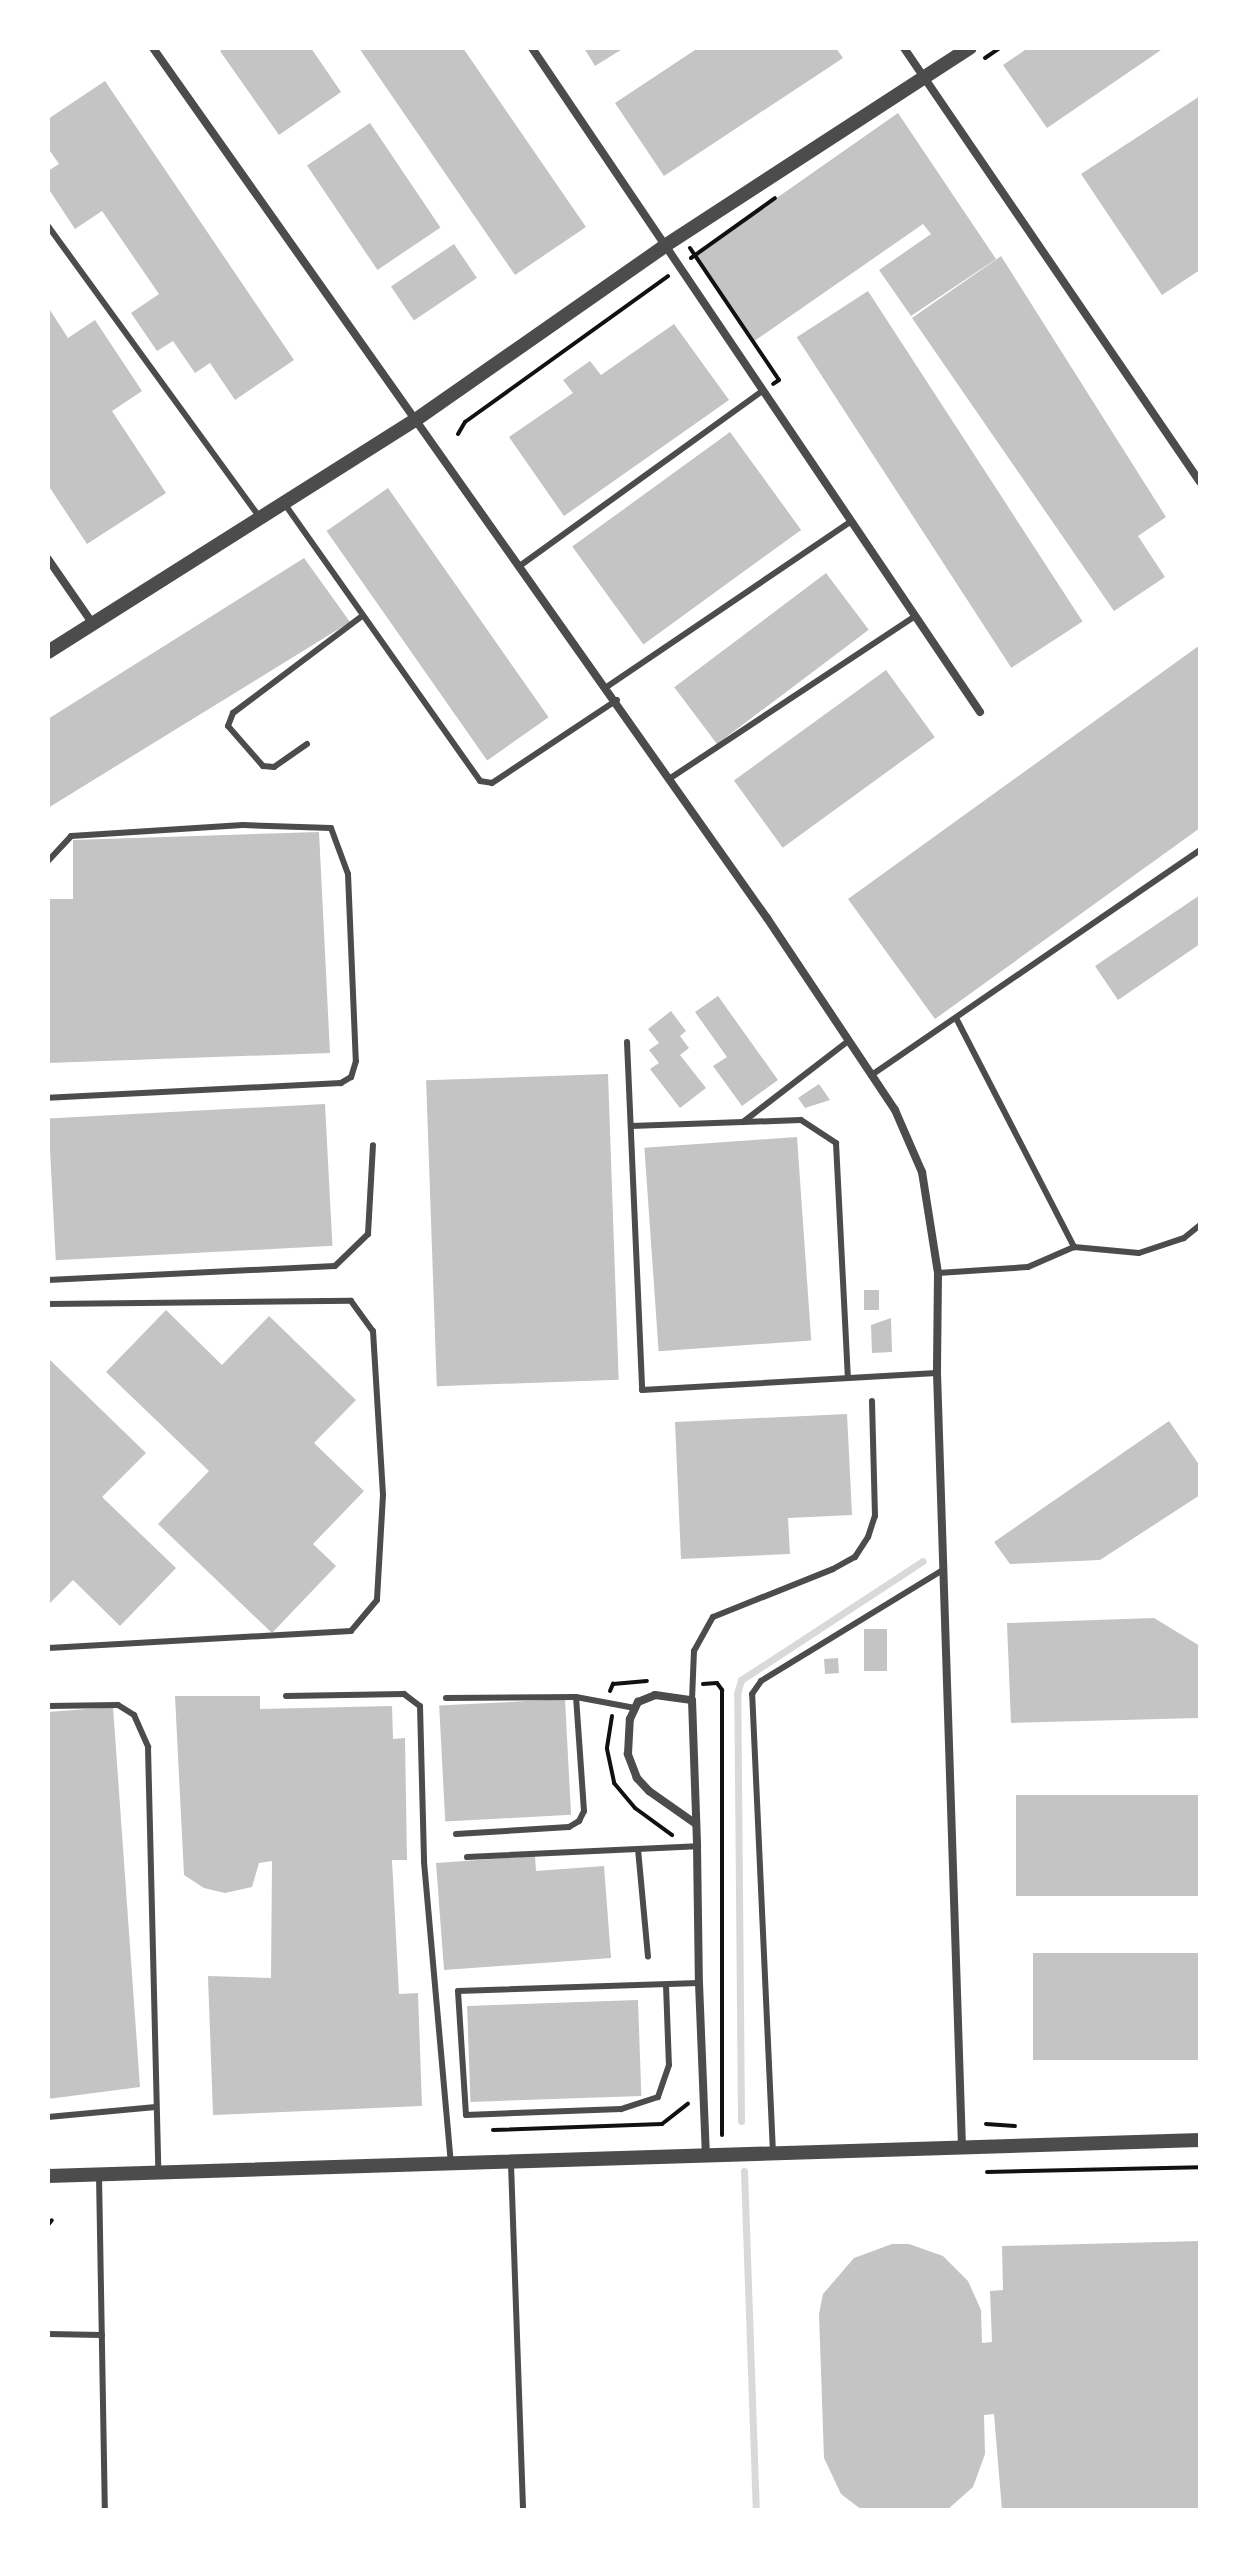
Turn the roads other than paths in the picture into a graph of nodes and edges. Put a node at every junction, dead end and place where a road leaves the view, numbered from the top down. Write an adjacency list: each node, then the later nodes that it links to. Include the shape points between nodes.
1 (153, 48): 9 (street)
2 (532, 48): 7 (street)
3 (904, 48): 5 (street)
4 (970, 48): 5 (street)
5 (925, 79): 7 (street); 10 (street)
6 (48, 226): 12 (lane)
7 (663, 247): 8 (street); 9 (street)
8 (761, 392): 13 (street); 15 (lane)
9 (414, 421): 11 (street); 15 (street)
10 (1200, 482)
11 (284, 503): 12 (street); 16 (lane)
12 (260, 518): 18 (street)
13 (849, 523): 17 (street); 20 (lane)
14 (48, 559): 18 (street)
15 (521, 565): 20 (street)
16 (361, 617): 21 (lane, via 480,781 492,783); 23 (lane, via 233,713 228,726 263,766 274,767)
17 (914, 617): 22 (street); 24 (lane)
18 (93, 624): 19 (street)
19 (48, 652)
20 (608, 686): 21 (street)
21 (617, 700): 24 (street)
22 (980, 712)
23 (307, 744)
24 (669, 779): 28 (street)
25 (1200, 850): 27 (lane)
26 (48, 861): 31 (lane, via 71,836 243,825 331,828 348,874 356,1061 351,1077 341,1083)
27 (956, 1018): 30 (lane); 36 (lane)
28 (848, 1041): 30 (street); 32 (lane)
29 (627, 1042): 33 (lane)
30 (873, 1074): 37 (street, via 922,1172)
31 (48, 1098)
32 (743, 1122): 33 (lane); 41 (lane, via 801,1120 836,1143)
33 (631, 1126): 41 (lane, via 642,1390)
34 (373, 1145): 38 (lane, via 368,1234 335,1266)
35 (1200, 1225): 36 (lane, via 1184,1238 1139,1253)
36 (1074, 1247): 37 (lane, via 1028,1267)
37 (938, 1273): 40 (street)
38 (48, 1280)
39 (48, 1304): 44 (lane, via 351,1301 373,1331 383,1495 377,1600 351,1631)
40 (937, 1373): 41 (lane); 43 (street)
41 (848, 1378)
42 (872, 1401): 48 (lane, via 875,1516 855,1557 713,1617 694,1651)
43 (943, 1570): 62 (street); 63 (lane, via 761,1681 752,1694)
44 (48, 1648)
45 (286, 1696): 66 (lane, via 404,1694 420,1706 426,1892)
46 (576, 1697): 47 (lane); 50 (lane); 52 (lane, via 584,1811 579,1821 569,1827)
47 (446, 1698)
48 (692, 1700): 50 (street, via 655,1695); 51 (street)
49 (48, 1706): 59 (lane, via 118,1705 134,1715 148,1747)
50 (635, 1708): 51 (street, via 628,1754 637,1778 662,1804)
51 (696, 1824): 53 (street)
52 (456, 1834)
53 (697, 1846): 54 (lane); 57 (street)
54 (638, 1849): 55 (lane); 56 (lane)
55 (467, 1857)
56 (648, 1957)
57 (699, 1983): 58 (lane); 64 (street)
58 (666, 1985): 58 (lane, via 458,1991 466,2115 621,2109 658,2097 669,2065)
59 (156, 2107): 60 (lane); 67 (lane)
60 (48, 2117)
61 (1200, 2140): 62 (street)
62 (962, 2147): 63 (street)
63 (773, 2153): 64 (street)
64 (706, 2154): 65 (street)
65 (511, 2160): 66 (street); 73 (lane)
66 (451, 2162): 67 (street)
67 (158, 2170): 68 (street)
68 (99, 2172): 69 (street); 71 (lane)
69 (48, 2176)
70 (48, 2334): 71 (lane)
71 (102, 2335): 72 (lane)
72 (105, 2510)
73 (523, 2510)

